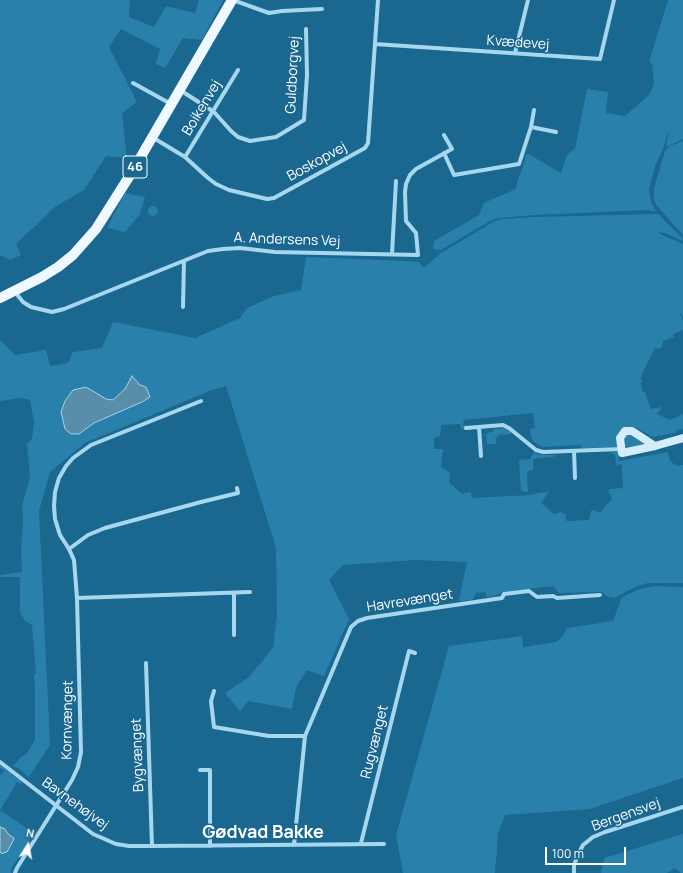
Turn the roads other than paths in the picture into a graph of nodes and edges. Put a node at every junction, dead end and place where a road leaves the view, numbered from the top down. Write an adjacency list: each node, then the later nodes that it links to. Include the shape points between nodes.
1 (233, 0): 5 (street, via 269,13 282,10); 11 (main road, 46)
2 (378, 0): 7 (street, Boskopvej)
3 (528, 0): 8 (street)
4 (614, 0): 8 (street, Kvædevej, via 600,59)
5 (322, 9)
6 (306, 28): 14 (street, Guldborgvej, via 307,75 304,120 276,137 250,140 238,137)
7 (375, 44): 8 (street, Kvædevej); 20 (street, Boskopvej, via 368,143 365,148 274,198 267,199 229,190 216,184)
8 (515, 53)
9 (238, 70): 14 (street, Boikenvej)
10 (133, 83): 12 (street)
11 (180, 90): 12 (main road, 46); 14 (street, Guldborgvej)
12 (171, 105): 18 (main road, 46)
13 (534, 110): 15 (street)
14 (214, 112): 20 (street, Boikenvej)
15 (531, 128): 16 (street); 19 (street, via 519,164 454,175)
16 (556, 132)
17 (444, 135): 19 (street, via 452,149)
18 (152, 136): 20 (street, Boskopvej); 24 (main road, 46, via 96,229 85,242 58,268)
19 (444, 153): 22 (street, A. Andersens Vej, via 416,169 406,184 406,220 416,234 418,255)
20 (186, 157)
21 (396, 181): 22 (street)
22 (392, 254): 23 (street, A. Andersens Vej, via 275,252 235,248 208,251)
23 (184, 260): 24 (street, A. Andersens Vej, via 52,312 31,307); 26 (street)
24 (14, 292): 25 (main road, 46)
25 (1, 297)
26 (183, 307)
27 (201, 401): 37 (street, Kornvænget, via 91,445 66,466 59,478 54,506 60,535)
28 (479, 427): 29 (street); 33 (street, via 503,425 536,450 543,452); 34 (street)
29 (466, 428)
30 (683, 438): 31 (street)
31 (655, 446): 32 (street, via 622,453); 32 (street, via 630,430 625,431 621,437)
32 (621, 449): 33 (street)
33 (574, 451): 35 (street)
34 (481, 456)
35 (575, 478)
36 (237, 488): 37 (street, via 238,493 105,528 88,535)
37 (69, 549): 41 (street, Kornvænget, via 74,560)
38 (250, 592): 39 (street)
39 (234, 593): 41 (street); 42 (street)
40 (600, 596): 46 (street, Havrevænget, via 537,597 529,591 504,594 502,598 358,621 348,633)
41 (77, 598): 49 (street, Kornvænget, via 81,752 72,780)
42 (234, 635)
43 (415, 653): 51 (street, Rugvænget, via 409,651)
44 (146, 664): 54 (street, Bygvænget)
45 (214, 691): 46 (street, via 211,701 214,727 269,736)
46 (305, 736): 53 (street, Havrevænget)
47 (0, 762): 49 (street, Bavnehøjvej)
48 (200, 770): 55 (street, via 210,770)
49 (56, 805): 54 (street, Bavnehøjvej, via 103,839 129,846); 56 (street, Kornvænget)
50 (683, 807): 57 (street, Bergensvej, via 593,837 583,845 574,865)
51 (361, 843): 52 (street, Bavnehøjvej); 53 (street, Bavnehøjvej)
52 (384, 844)
53 (294, 845): 55 (street, Bavnehøjvej)
54 (152, 846): 55 (street, Bavnehøjvej)
55 (210, 846)
56 (15, 873)
57 (574, 873)

